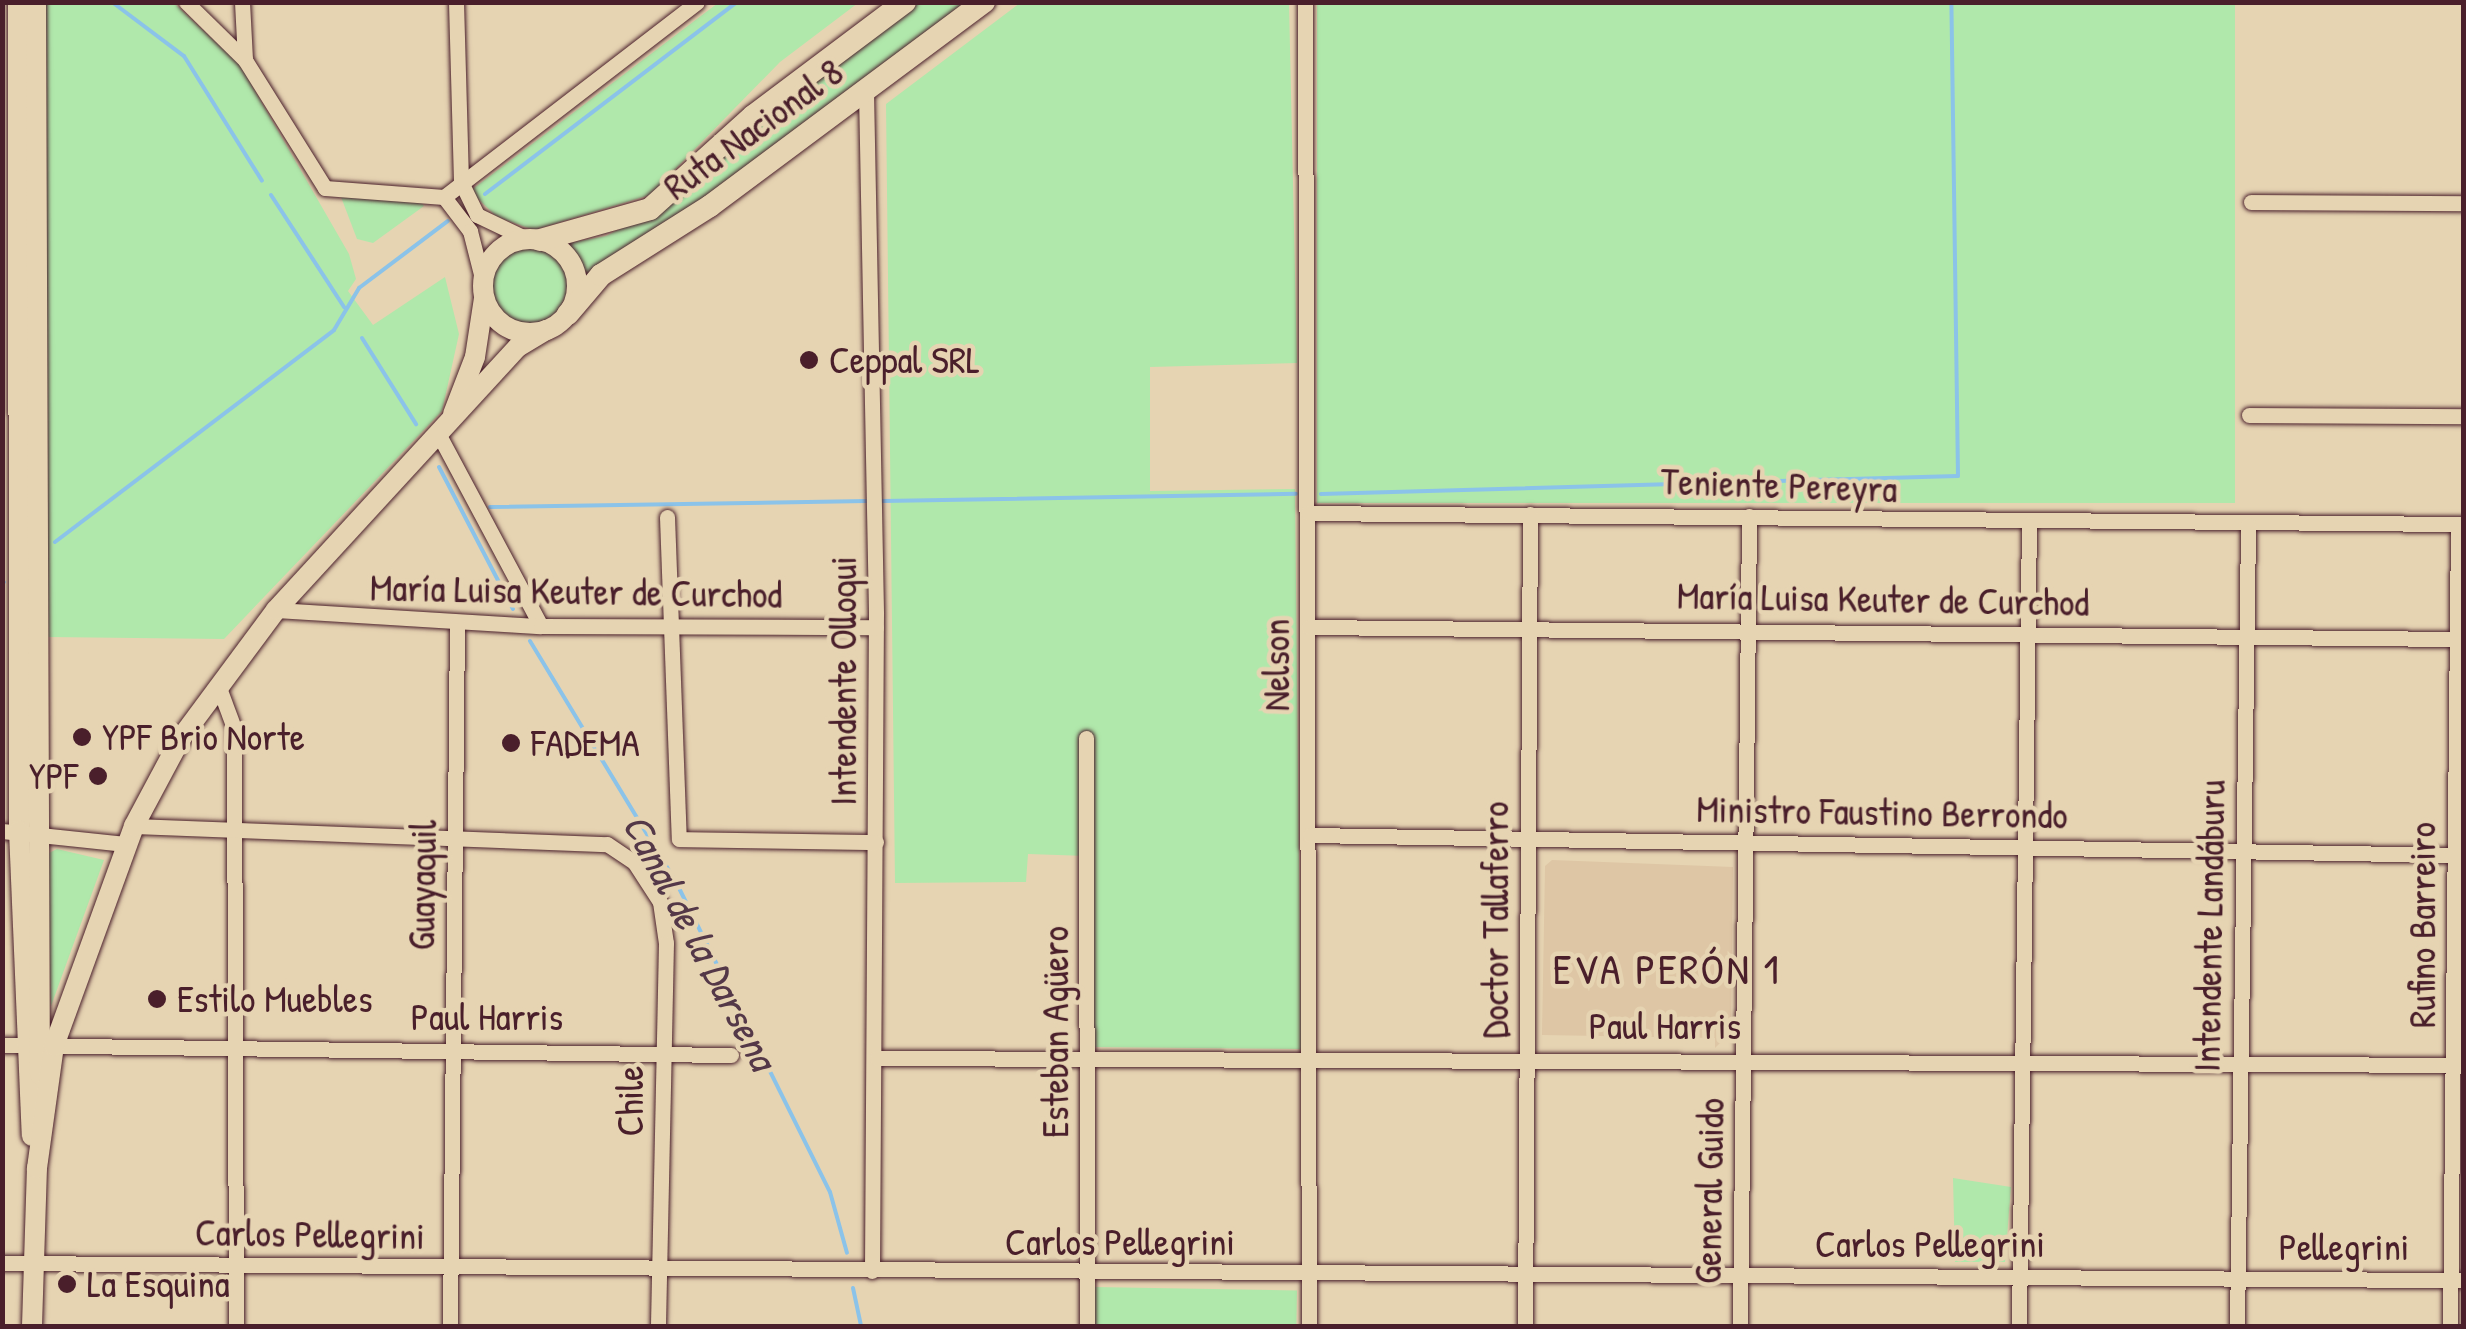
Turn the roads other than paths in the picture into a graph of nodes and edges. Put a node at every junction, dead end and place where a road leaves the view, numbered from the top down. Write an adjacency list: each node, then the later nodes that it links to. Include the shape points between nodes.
1 (18, 2): 15 (main road)
2 (36, 2): 15 (main road)
3 (186, 2): 12 (street)
4 (242, 2): 12 (street)
5 (456, 2): 14 (street)
6 (670, 2): 11 (street)
7 (697, 2): 11 (street)
8 (905, 2): 19 (highway, Ruta Nacional 8, via 754,116 650,210)
9 (984, 2): 13 (highway, Ruta Nacional 8)
10 (1305, 2): 27 (street, Nelson)
11 (670, 22): 14 (street)
12 (245, 60): 16 (street, via 325,188)
13 (866, 91): 21 (highway, Ruta Nacional 8, via 601,275); 38 (street, Intendente Olloqui)
14 (461, 182): 16 (street); 19 (street, via 477,215)
15 (21, 185): 23 (main road)
16 (444, 197): 20 (street, via 470,231)
17 (2252, 202): 18 (street)
18 (2464, 203)
19 (534, 240): 20 (main road, via 492,258); 21 (main road, via 572,264 577,290)
20 (483, 289): 22 (main road, via 507,328); 26 (main road, via 475,357)
21 (568, 314): 22 (main road)
22 (546, 330): 26 (main road, via 518,347)
23 (22, 396): 43 (main road)
24 (2249, 415): 25 (street)
25 (2464, 416)
26 (442, 435): 34 (main road); 36 (street)
27 (1308, 513): 28 (street, Teniente Pereyra); 37 (street, Nelson)
28 (1530, 514): 29 (street, Teniente Pereyra); 39 (street, Doctor Tallaferro)
29 (1748, 516): 31 (street, Teniente Pereyra); 41 (street, General Guido)
30 (667, 517): 40 (street)
31 (2030, 524): 33 (street, Teniente Pereyra); 42 (street)
32 (2461, 524): 33 (street, Teniente Pereyra); 45 (street, Rufino Barreiro)
33 (2248, 526): 44 (street, Intendente Landáburu)
34 (276, 610): 35 (street, María Luisa Keuter de Curchod); 46 (main road)
35 (458, 624): 36 (street, María Luisa Keuter de Curchod); 53 (street, Guayaquil)
36 (541, 626): 40 (street, María Luisa Keuter de Curchod)
37 (1309, 626): 39 (street, María Luisa Keuter de Curchod); 52 (street, Nelson)
38 (876, 627): 40 (street, María Luisa Keuter de Curchod); 55 (street, Intendente Olloqui)
39 (1529, 628): 41 (street, María Luisa Keuter de Curchod); 54 (street, Doctor Tallaferro)
40 (666, 630): 55 (street, via 679,839)
41 (1747, 630): 42 (street, María Luisa Keuter de Curchod); 56 (street, General Guido)
42 (2028, 632): 44 (street, María Luisa Keuter de Curchod); 57 (street)
43 (31, 636): 49 (main road); 50 (main road)
44 (2246, 636): 45 (street, María Luisa Keuter de Curchod); 58 (street, Intendente Landáburu)
45 (2458, 638): 59 (street, Rufino Barreiro)
46 (218, 684): 48 (street, via 234,728); 51 (main road)
47 (1086, 738): 67 (street, Esteban Agüero)
48 (236, 828): 51 (street); 53 (street); 61 (street)
49 (11, 831): 50 (street); 60 (main road)
50 (42, 832): 51 (street); 60 (main road)
51 (130, 835): 60 (main road)
52 (1310, 835): 54 (street, Ministro Faustino Berrondo); 65 (street, Nelson)
53 (454, 836): 62 (street, Guayaquil); 63 (street, Chile, via 607,844 646,880 665,921)
54 (1528, 839): 56 (street, Ministro Faustino Berrondo); 68 (street, Doctor Tallaferro)
55 (876, 842): 66 (street, Intendente Olloqui)
56 (1745, 843): 57 (street, Ministro Faustino Berrondo); 69 (street, General Guido)
57 (2025, 847): 58 (street, Ministro Faustino Berrondo); 70 (street)
58 (2241, 851): 59 (street, Ministro Faustino Berrondo); 71 (street, Intendente Landáburu)
59 (2454, 854): 72 (street, Rufino Barreiro)
60 (30, 1045): 61 (street, Paul Harris); 73 (main road); 73 (main road, via 44,1106)
61 (233, 1047): 62 (street, Paul Harris); 76 (street)
62 (452, 1049): 63 (street, Paul Harris); 77 (street, Guayaquil)
63 (663, 1051): 64 (street, Paul Harris); 78 (street, Chile)
64 (731, 1055)
65 (1310, 1057): 67 (street, Paul Harris); 68 (street, Paul Harris); 81 (street, Nelson)
66 (877, 1058): 67 (street, Paul Harris); 79 (street, Intendente Olloqui)
67 (1088, 1058): 80 (street, Esteban Agüero)
68 (1526, 1058): 69 (street, Paul Harris); 82 (street, Doctor Tallaferro)
69 (1743, 1059): 70 (street, Paul Harris); 83 (street, General Guido)
70 (2022, 1062): 71 (street, Paul Harris); 84 (street)
71 (2239, 1062): 72 (street, Paul Harris); 85 (street, Intendente Landáburu)
72 (2453, 1065): 86 (street, Rufino Barreiro)
73 (37, 1168): 75 (main road)
74 (2, 1263): 75 (street, Carlos Pellegrini)
75 (32, 1264): 76 (street, Carlos Pellegrini); 87 (main road)
76 (233, 1265): 77 (street, Carlos Pellegrini); 88 (street)
77 (450, 1268): 78 (street, Carlos Pellegrini); 89 (street, Guayaquil)
78 (660, 1270): 79 (street, Carlos Pellegrini); 90 (street, Chile)
79 (872, 1272): 80 (street, Carlos Pellegrini)
80 (1086, 1275): 81 (street, Carlos Pellegrini); 91 (street, Esteban Agüero)
81 (1310, 1275): 82 (street, Carlos Pellegrini); 92 (street, Nelson)
82 (1525, 1275): 83 (street, Carlos Pellegrini); 93 (street, Doctor Tallaferro)
83 (1740, 1276): 84 (street, Carlos Pellegrini); 94 (street, General Guido)
84 (2018, 1276): 85 (street, Carlos Pellegrini); 95 (street)
85 (2237, 1278): 86 (street, Pellegrini); 96 (street, Intendente Landáburu)
86 (2457, 1280): 97 (street, Rufino Barreiro)
87 (32, 1326)
88 (236, 1326)
89 (450, 1326)
90 (658, 1326)
91 (1087, 1326)
92 (1309, 1326)
93 (1524, 1326)
94 (1740, 1326)
95 (2019, 1326)
96 (2237, 1326)
97 (2450, 1326)

